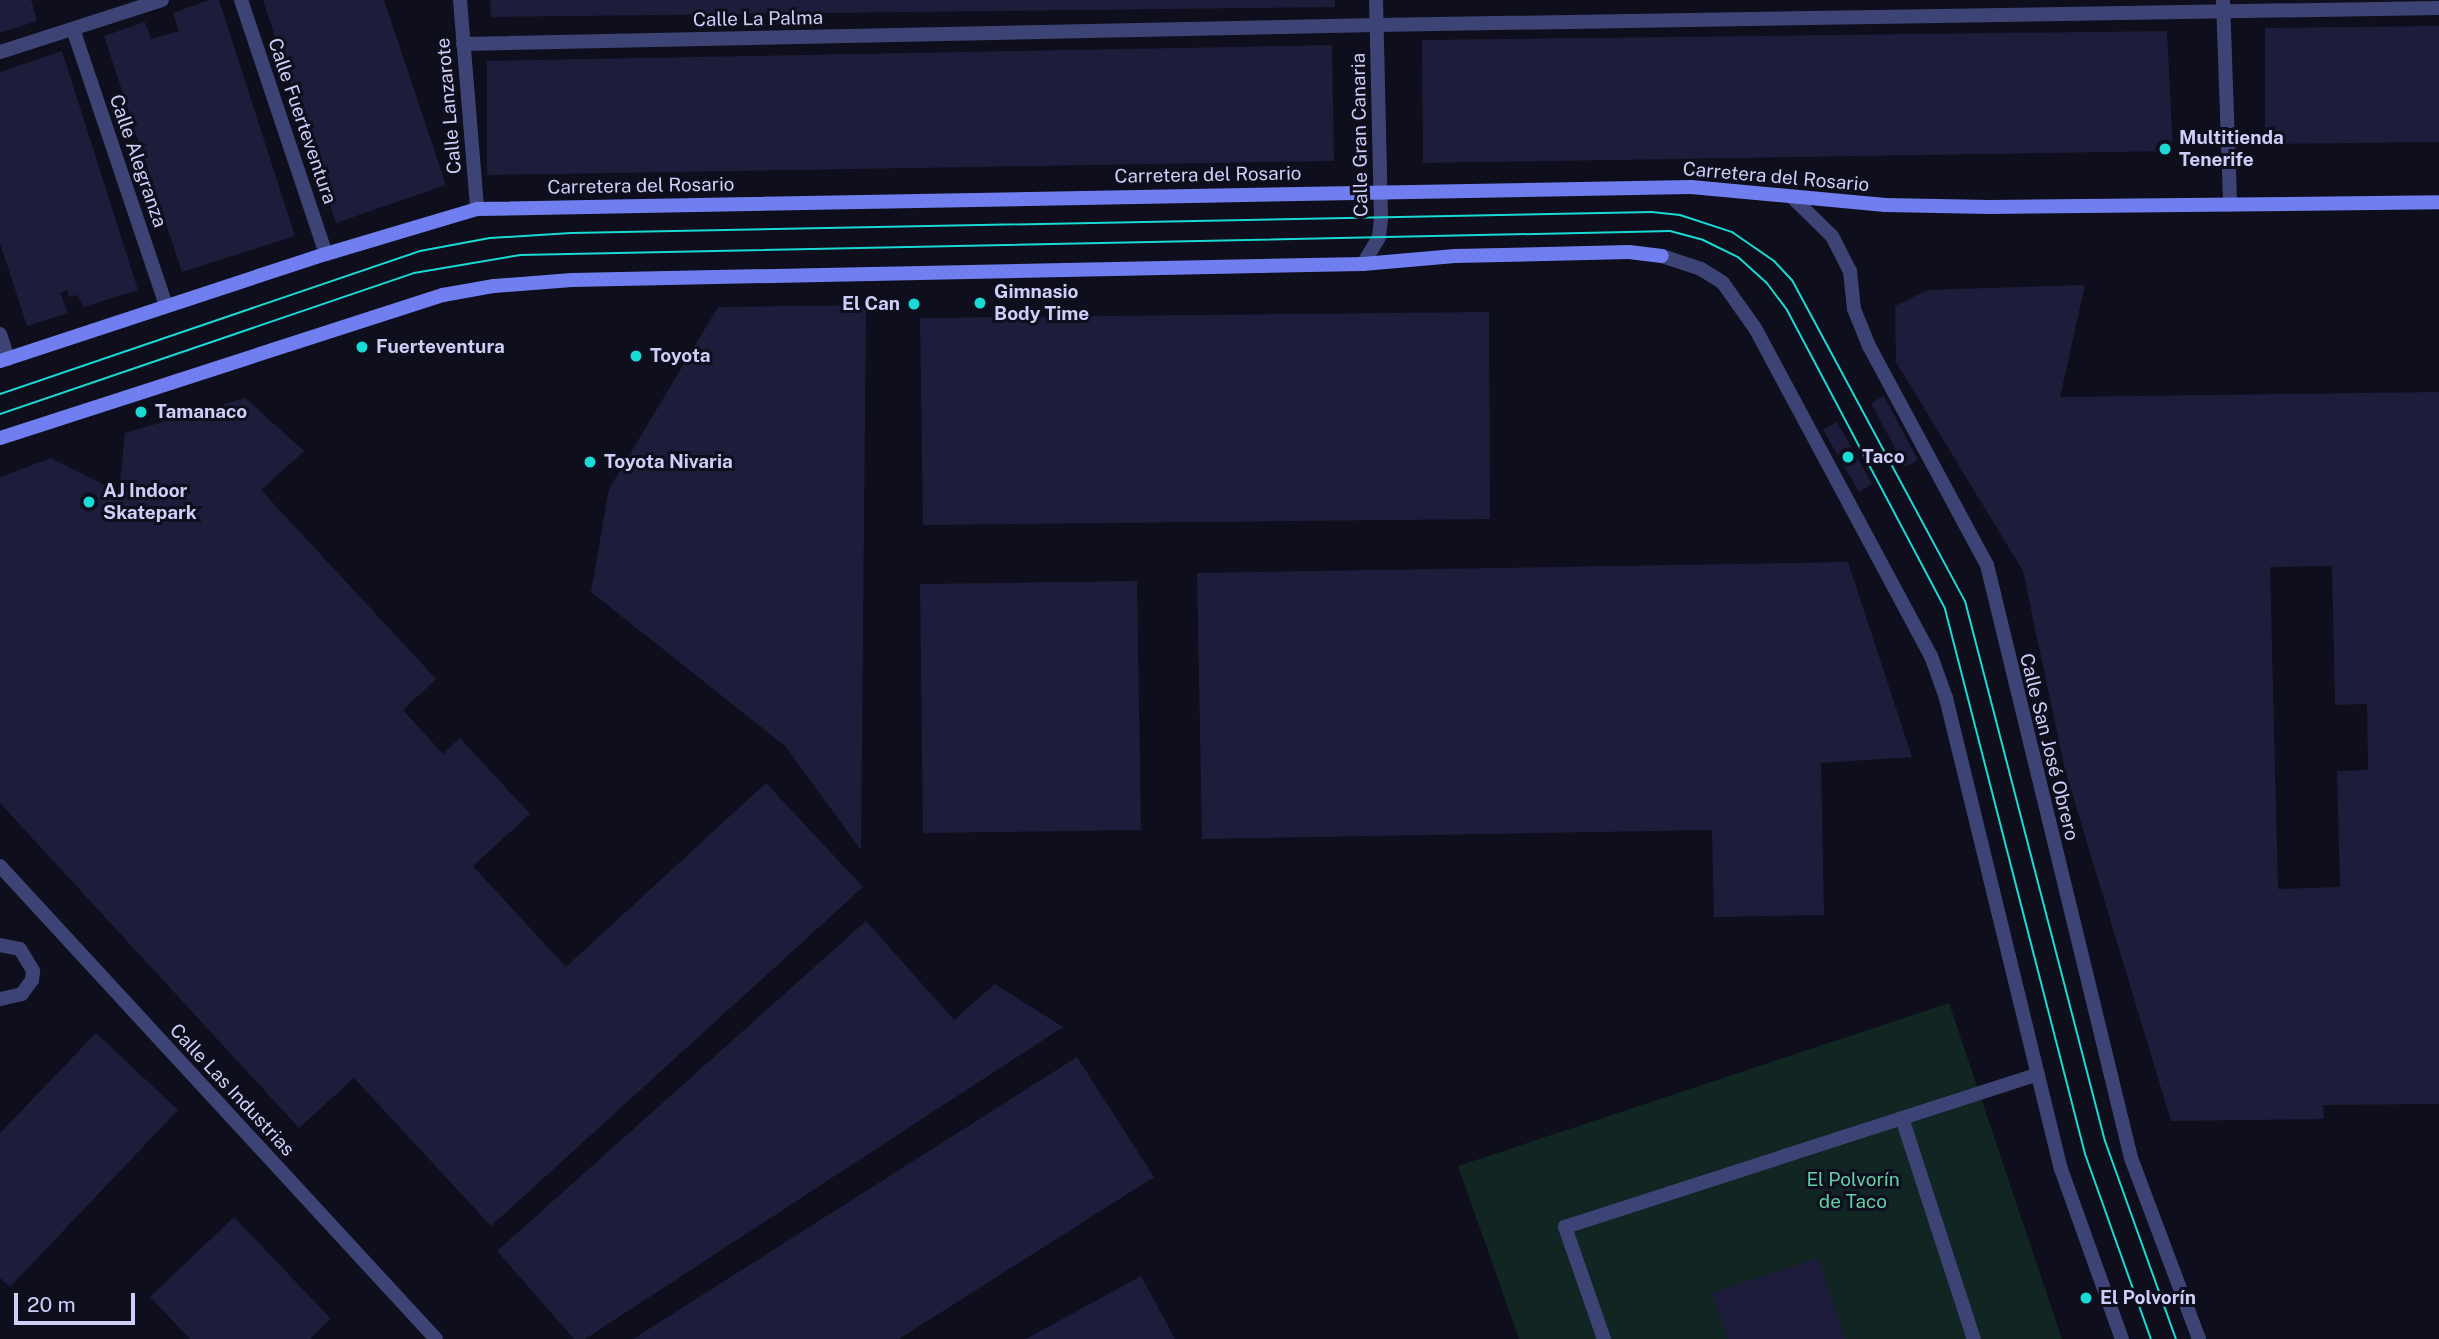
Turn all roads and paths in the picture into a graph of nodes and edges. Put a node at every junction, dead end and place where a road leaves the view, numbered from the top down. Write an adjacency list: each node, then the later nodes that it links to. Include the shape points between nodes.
1 (162, 0): 8 (street)
2 (241, 0): 16 (street, Calle Fuerteventura)
3 (460, 0): 9 (street, Calle Lanzarote)
4 (1376, 0): 7 (street, Calle Gran Canaria)
5 (2223, 5): 6 (street, Calle La Palma); 7 (street, Calle La Palma); 14 (street)
6 (2439, 8)
7 (1377, 24): 9 (street, Calle La Palma); 11 (street, Calle Gran Canaria)
8 (73, 29): 10 (street); 19 (street, Calle Alegranza)
9 (463, 44): 15 (street, Calle Lanzarote)
10 (0, 52)
11 (1381, 191): 12 (main road, Carretera del Rosario, via 1691,187); 15 (main road, Carretera del Rosario); 18 (street, Calle Gran Canaria, via 1380,237)
12 (1793, 198): 14 (main road, Carretera del Rosario, via 1990,207); 32 (street, Calle San José Obrero, via 1832,236 1850,271 1854,309 1869,346 1987,565 2131,1158)
13 (2439, 202): 14 (main road, Carretera del Rosario)
14 (2230, 205)
15 (477, 209): 16 (main road, Carretera del Rosario)
16 (326, 254): 19 (main road, Carretera del Rosario)
17 (1662, 256): 18 (main road, via 1629,252 1455,256); 26 (street, via 1701,269 1723,283 1755,328 1931,656 1946,698)
18 (1363, 264): 22 (main road, via 612,279 494,286 443,295)
19 (166, 306): 21 (main road, Carretera del Rosario)
20 (0, 334): 21 (street)
21 (4, 360)
22 (0, 438)
23 (0, 866): 28 (street, Calle Las Industrias)
24 (0, 945): 25 (street, via 20,949 33,971 22,994)
25 (0, 999)
26 (2038, 1074): 27 (street); 31 (street, via 2061,1169)
27 (1902, 1118): 29 (street, via 1565,1227); 30 (street)
28 (436, 1339)
29 (1604, 1339)
30 (1974, 1339)
31 (2122, 1339)
32 (2199, 1339)

